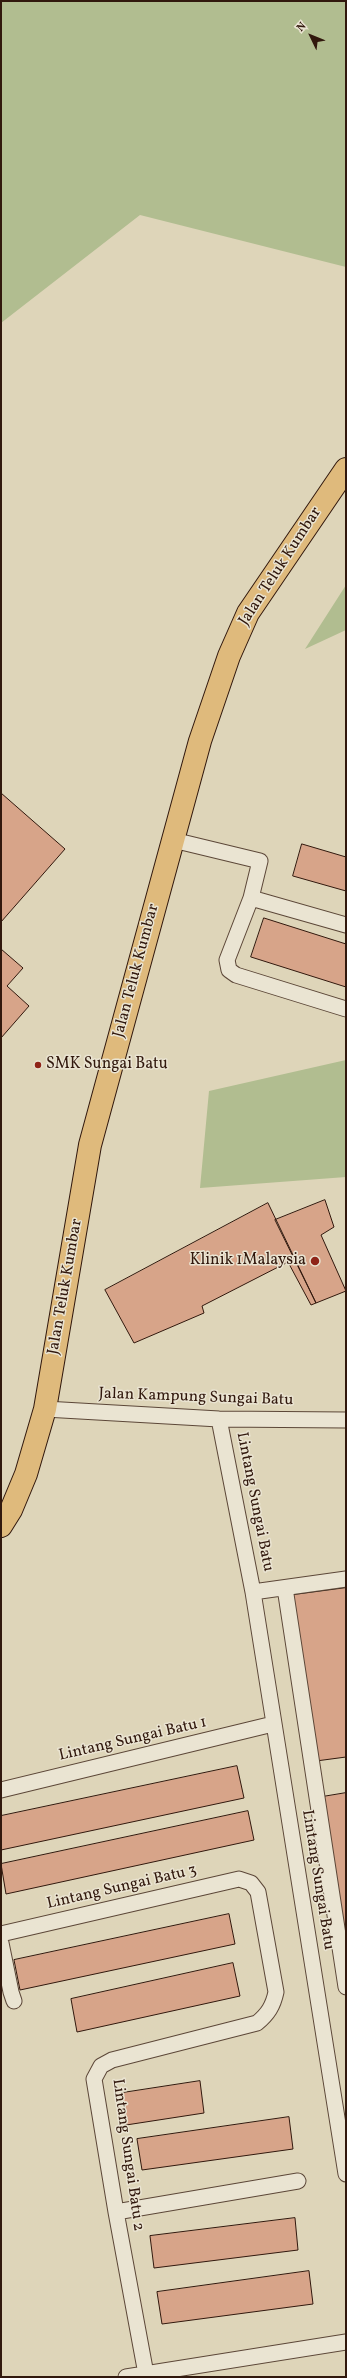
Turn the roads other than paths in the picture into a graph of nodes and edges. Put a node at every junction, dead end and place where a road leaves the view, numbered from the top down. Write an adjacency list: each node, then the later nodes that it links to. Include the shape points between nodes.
1 (346, 469): 2 (main road, Jalan Teluk Kumbar, via 248,613 229,656 200,741)
2 (173, 840): 3 (street, via 260,861); 6 (main road, Jalan Teluk Kumbar, via 90,1145)
3 (251, 898): 4 (street); 5 (street, via 227,960 229,970 236,975)
4 (346, 925)
5 (346, 1009)
6 (45, 1409): 7 (street, Jalan Kampung Sungai Batu); 9 (main road, Jalan Teluk Kumbar, via 26,1474 11,1510)
7 (219, 1419): 8 (street, Jalan Kampung Sungai Batu); 12 (street, Lintang Sungai Batu)
8 (346, 1420)
9 (1, 1526)
10 (346, 1579): 11 (street, Lintang Sungai Batu)
11 (285, 1588): 12 (street, Lintang Sungai Batu); 17 (street)
12 (253, 1592): 13 (street, Lintang Sungai Batu)
13 (273, 1724): 14 (street, Lintang Sungai Batu 1); 20 (street, Lintang Sungai Batu)
14 (1, 1790)
15 (1, 1934): 19 (street, Lintang Sungai Batu 3, via 239,1879 251,1883 258,1892 276,1992 273,2004)
16 (1, 1943): 18 (street)
17 (346, 1987)
18 (14, 2001)
19 (266, 2015): 22 (street, Lintang Sungai Batu 2, via 257,2023 112,2060 100,2066 94,2079)
20 (346, 2174)
21 (298, 2182): 22 (street)
22 (116, 2212): 24 (street, Lintang Sungai Batu 2)
23 (346, 2342): 24 (street)
24 (146, 2374): 25 (street)
25 (126, 2377)

